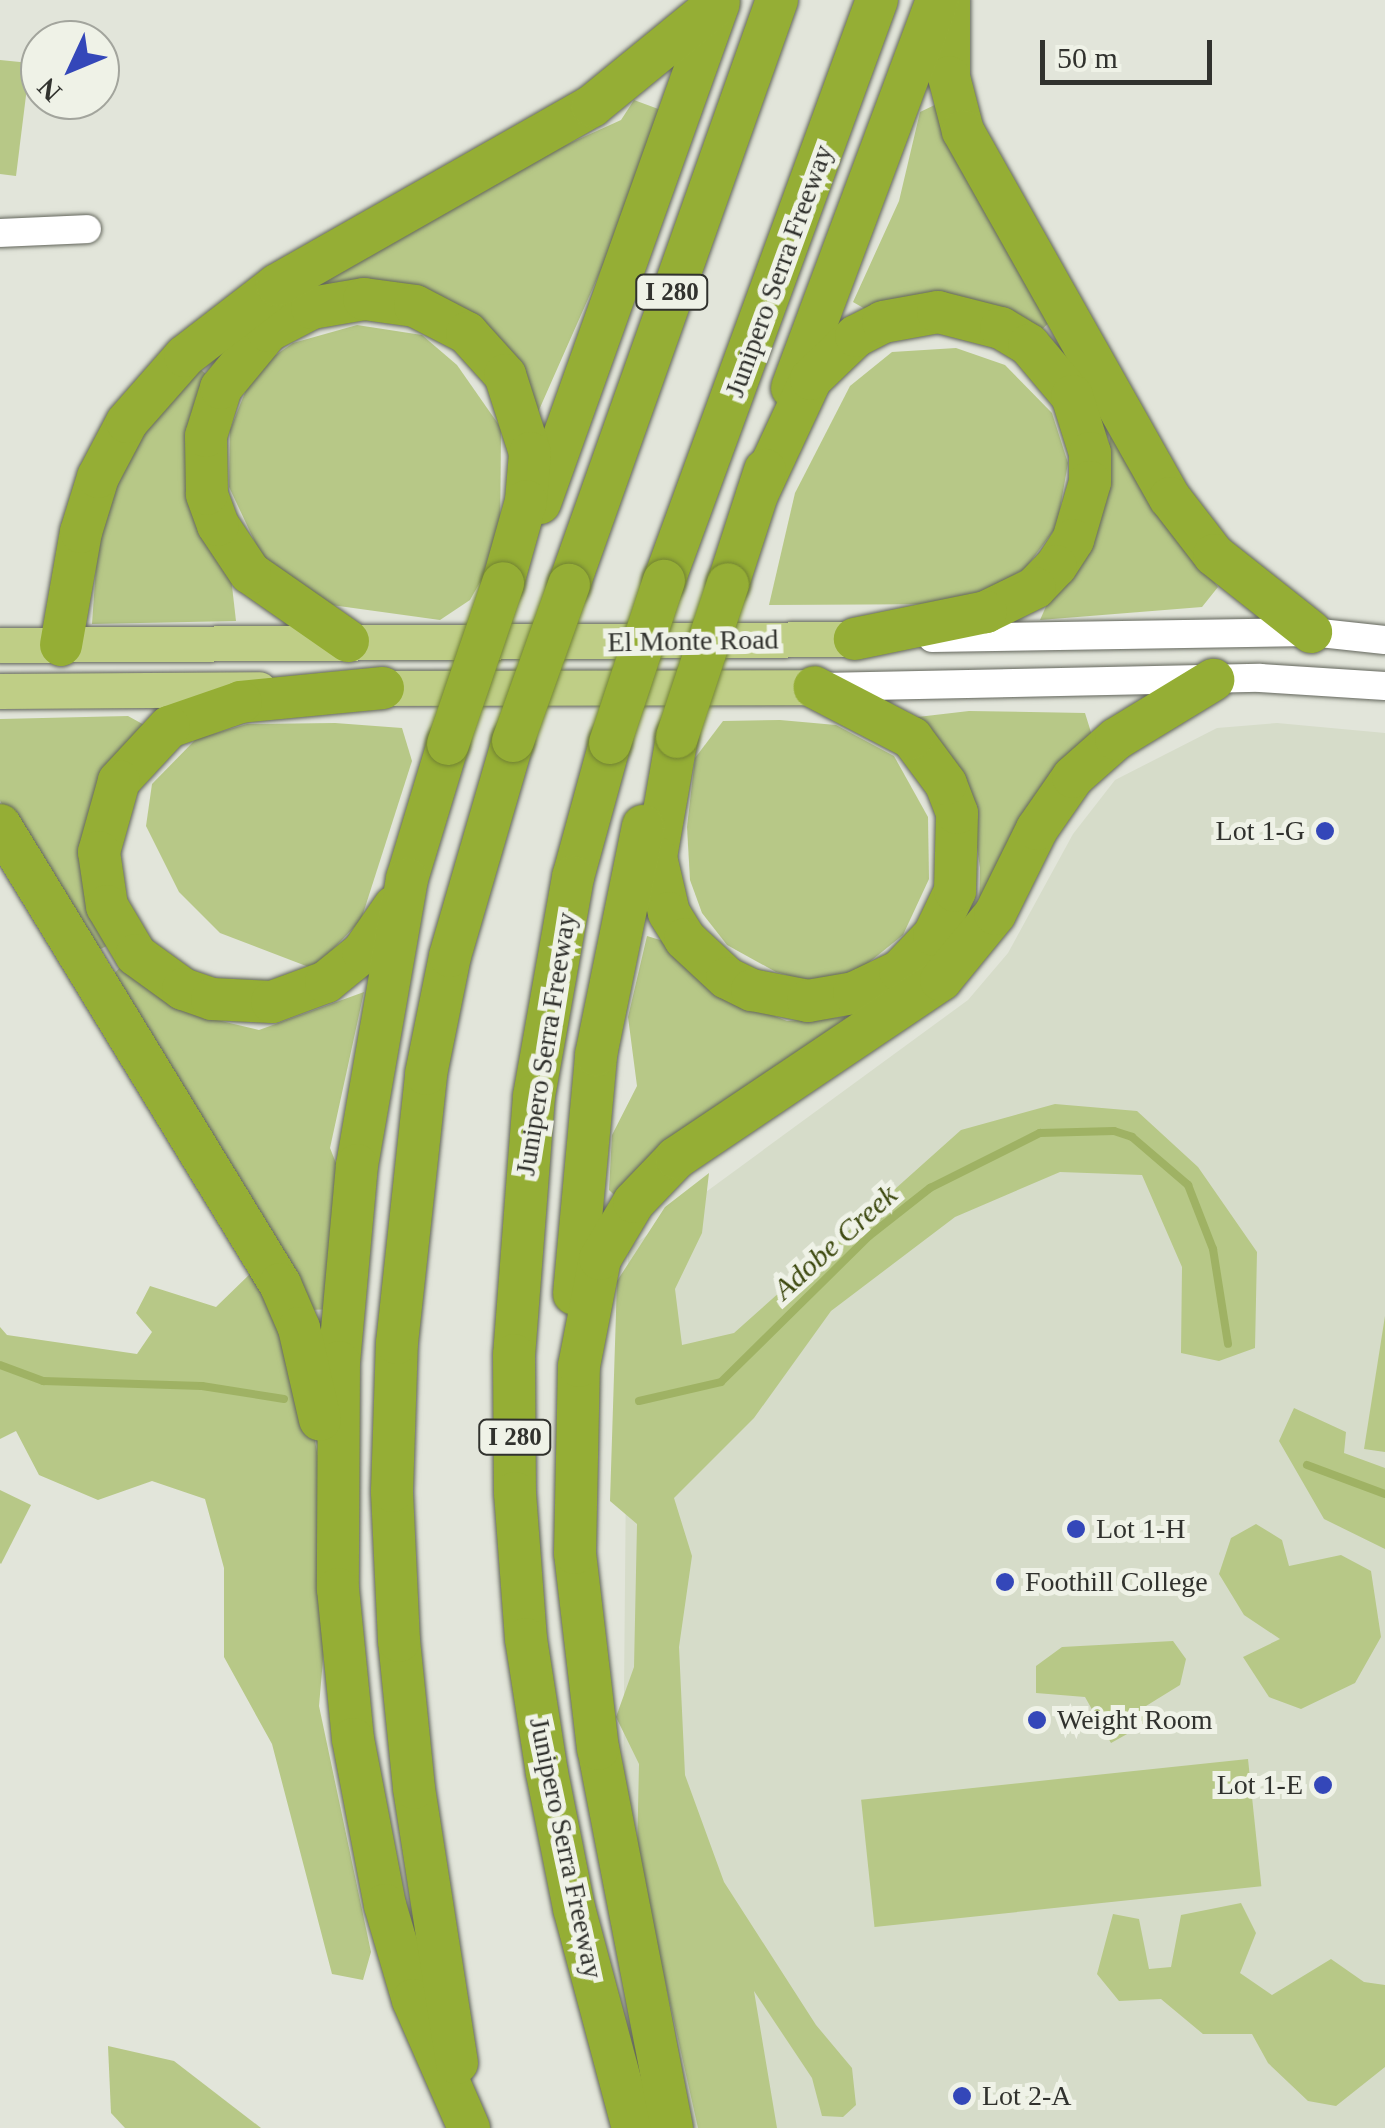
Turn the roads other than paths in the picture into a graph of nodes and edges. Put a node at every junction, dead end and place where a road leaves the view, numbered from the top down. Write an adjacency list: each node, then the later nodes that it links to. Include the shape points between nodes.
1 (777, 0): 26 (highway, I 280, bridge, via 513,741 468,885 426,1074 397,1343 392,1473 414,1788)
2 (877, 0): 27 (highway, Junipero Serra Freeway / I 280, bridge, via 610,742 573,878 534,1096 514,1355 526,1639 574,1908)
3 (936, 0): 8 (highway, via 834,265)
4 (949, 0): 10 (highway, via 949,77 963,131 1170,498 1214,555)
5 (719, 1): 9 (highway, via 542,499); 14 (highway, via 592,106 277,285 185,356 127,422 98,477)
6 (87, 230): 7 (street)
7 (0, 233)
8 (757, 495): 11 (highway, via 811,378 856,336 896,318 938,312 1000,328 1029,346 1072,396 1090,454 1090,482 1073,540 1056,566 1035,588 986,612); 21 (highway, bridge)
9 (504, 583): 13 (highway, via 526,500 530,453 505,375 467,334 415,306 364,299 312,308 268,332 221,388 206,436 207,494 250,573); 23 (highway, bridge)
10 (1311, 632): 11 (street, El Monte Road); 12 (street, El Monte Road)
11 (854, 639): 13 (main road, El Monte Road)
12 (1385, 640)
13 (348, 641): 14 (main road, El Monte Road)
14 (61, 645): 15 (main road, El Monte Road)
15 (0, 646)
16 (1213, 680): 17 (street, El Monte Road); 18 (street, El Monte Road); 24 (highway, via 1116,738 1073,777 1037,829 995,914 941,980 702,1139 653,1180 600,1259)
17 (1385, 686)
18 (814, 687): 19 (main road, El Monte Road); 21 (highway, via 912,738 946,784 958,827 955,891 934,935 900,970 854,994 808,1001 752,990 727,978 685,939 669,913 656,857)
19 (383, 688): 20 (main road, El Monte Road); 23 (highway, via 241,702 170,727 119,780 102,826 100,879 120,932 159,975 182,989 242,1004 301,994 346,968 391,914)
20 (0, 691)
21 (677, 737): 24 (highway, via 649,800 596,1055 574,1286)
22 (0, 826): 25 (highway, via 280,1284 313,1377)
23 (407, 879): 25 (highway, via 366,1101 343,1300)
24 (579, 1366): 28 (highway, via 575,1553 581,1623 610,1818)
25 (338, 1589): 26 (highway, via 353,1738 385,1905 413,2000)
26 (471, 2128)
27 (633, 2128)
28 (672, 2128)

